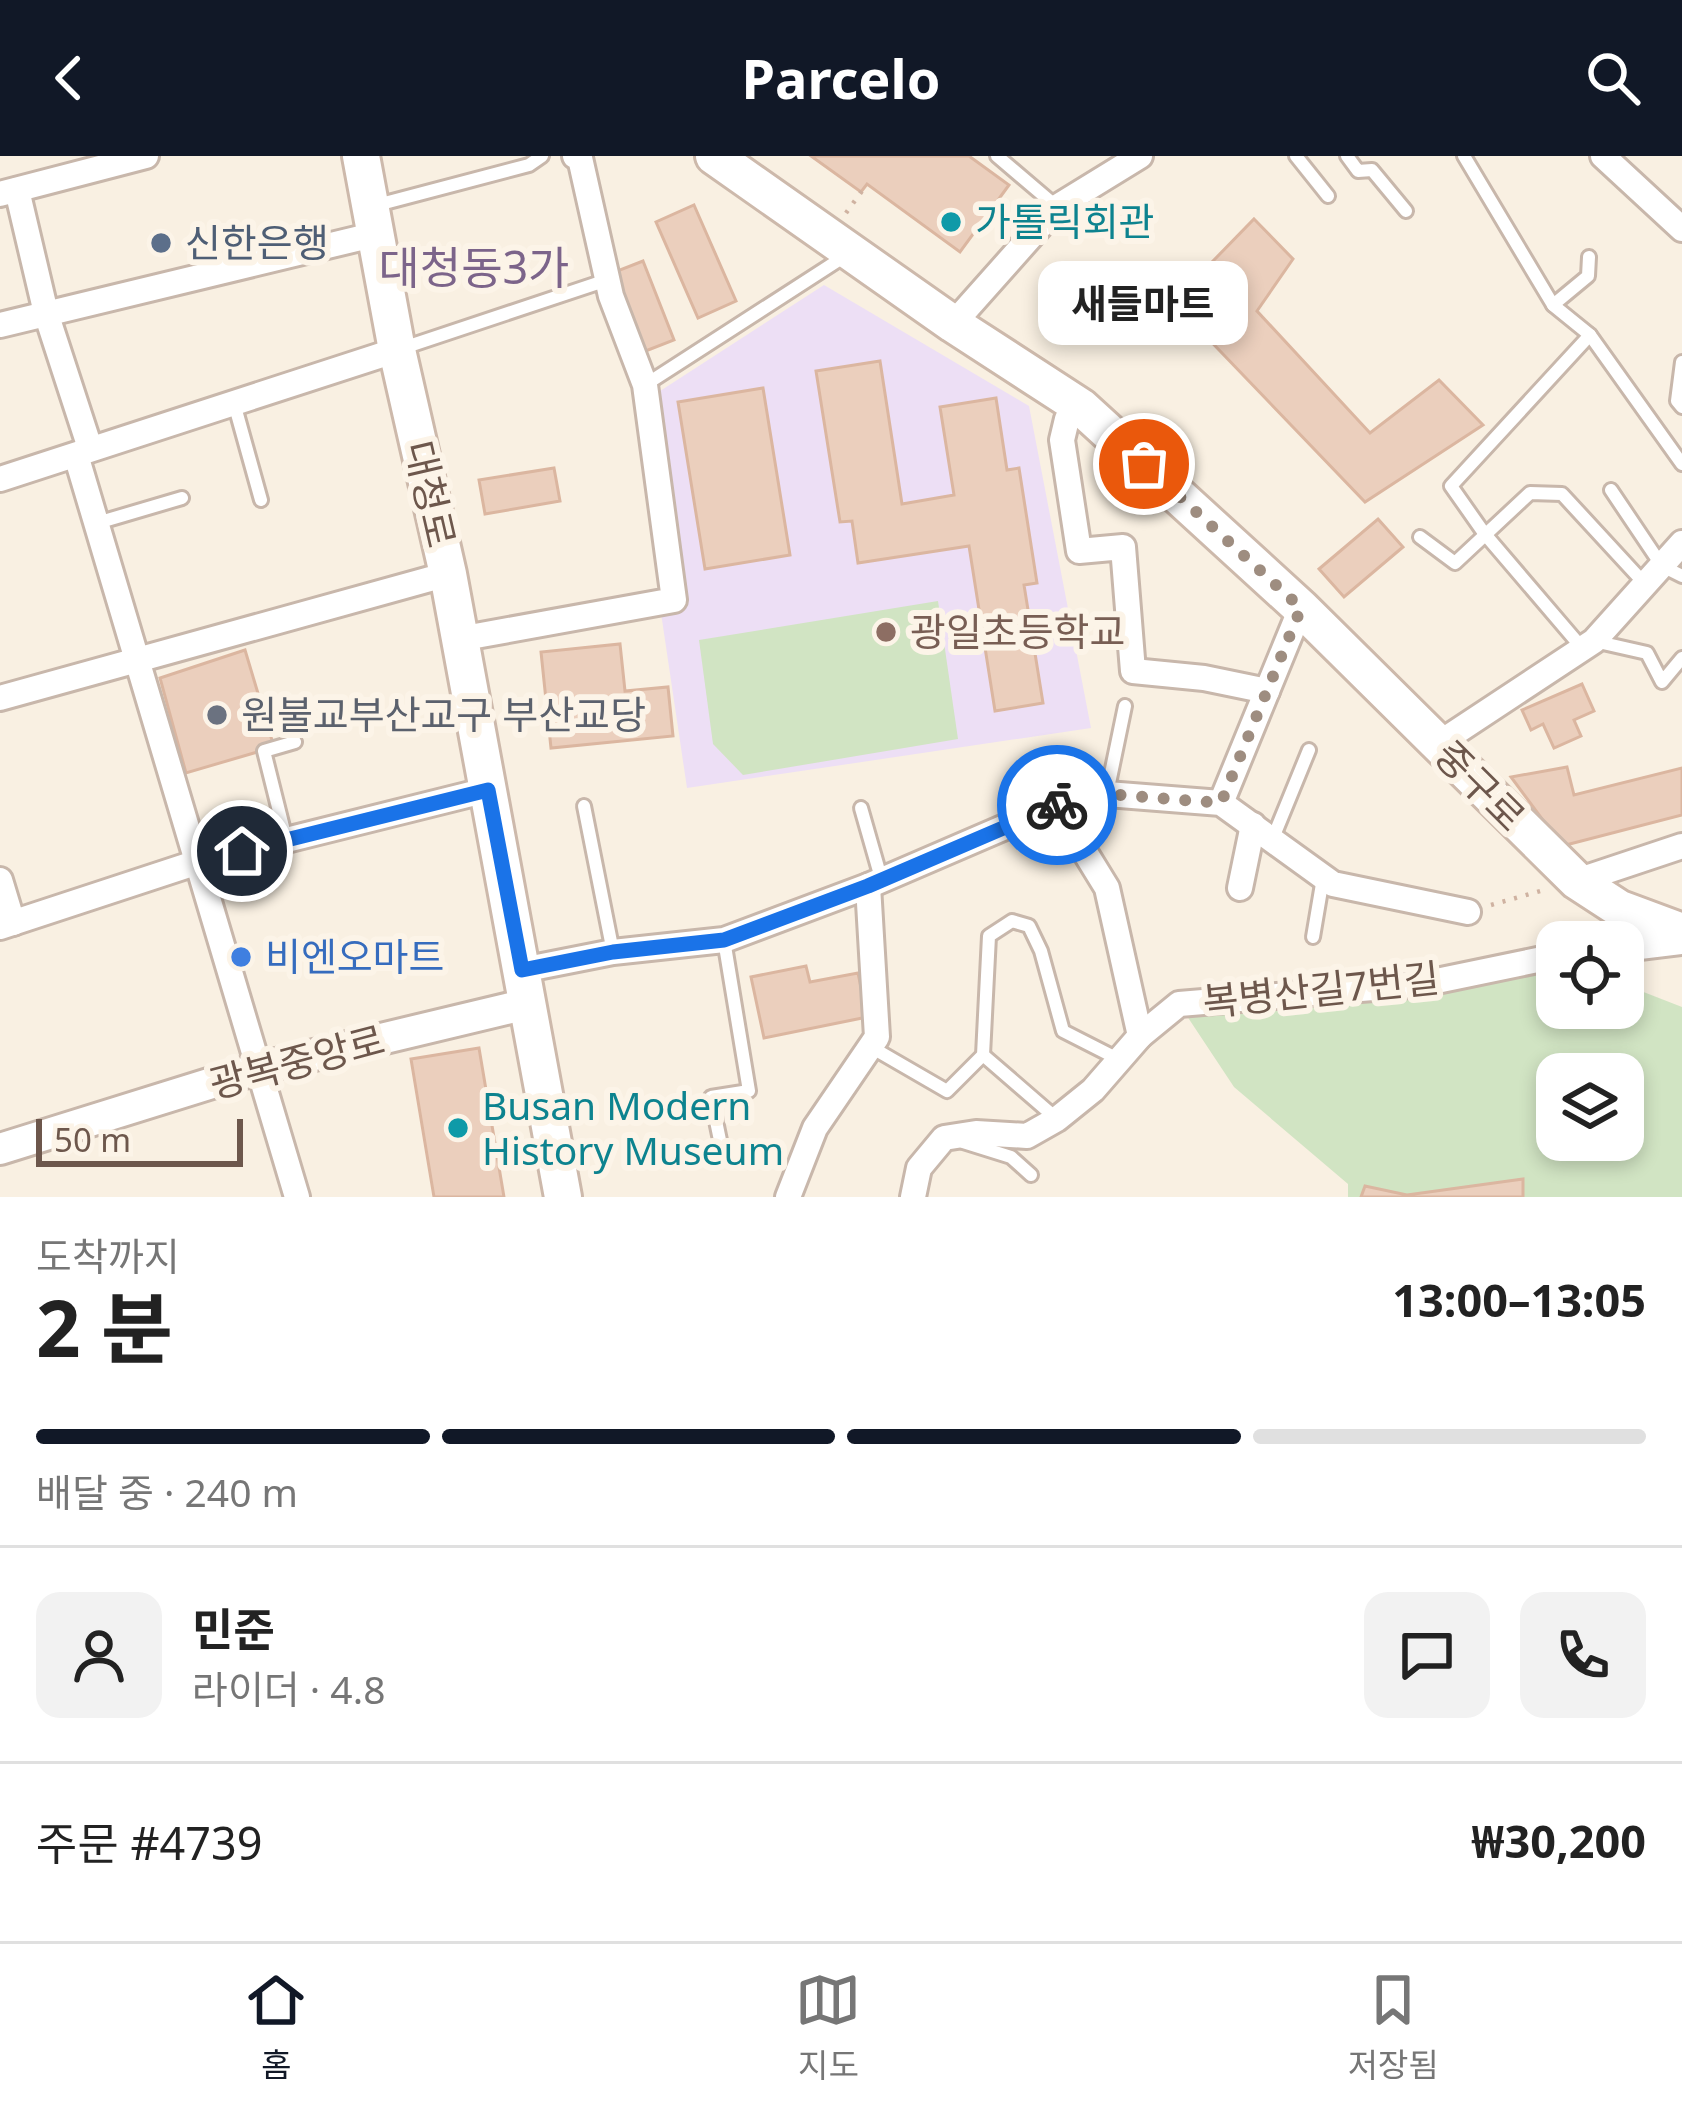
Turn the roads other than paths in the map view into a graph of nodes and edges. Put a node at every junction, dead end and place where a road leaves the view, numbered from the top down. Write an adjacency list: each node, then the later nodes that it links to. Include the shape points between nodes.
1 (146, 156): 12 (street)
2 (361, 156): 16 (main road, 대청로)
3 (542, 156): 16 (lane)
4 (574, 156): 20 (street)
5 (714, 156): 18 (main road, 중구로)
6 (997, 156): 14 (lane)
7 (1140, 156): 14 (street)
8 (1296, 156): 13 (lane)
9 (1347, 156): 15 (lane, via 1358,171 1372,170)
10 (1464, 156): 21 (lane)
11 (1603, 156): 17 (street)
12 (8, 192): 22 (street)
13 (1328, 196)
14 (1057, 207): 23 (street)
15 (1406, 211)
16 (374, 221): 22 (street); 26 (main road, 대청로)
17 (1682, 229)
18 (851, 252): 23 (main road, 중구로); 28 (lane)
19 (1589, 256): 21 (lane, via 1588,275)
20 (607, 280): 26 (lane); 28 (street)
21 (1553, 305): 25 (lane)
22 (46, 313): 24 (street); 32 (street)
23 (953, 324): 30 (main road, 중구로)
24 (0, 325)
25 (1590, 335): 33 (lane); 39 (lane, via 1451,486)
26 (397, 350): 29 (street); 42 (main road, 대청로)
27 (1682, 362): 31 (lane)
28 (644, 385): 44 (street, via 674,600)
29 (234, 404): 32 (street); 37 (lane)
30 (1081, 407): 43 (main road, 중구로); 48 (street, via 1067,419 1062,440 1079,551 1123,547 1133,671)
31 (1682, 407)
32 (84, 451): 34 (street); 38 (street)
33 (1682, 464)
34 (0, 479)
35 (1611, 490): 41 (lane)
36 (182, 498): 38 (lane)
37 (262, 500)
38 (97, 523): 46 (street)
39 (1484, 533): 40 (lane, via 1455,563); 41 (lane, via 1530,493 1562,494); 45 (lane)
40 (1420, 537)
41 (1672, 558): 45 (street)
42 (448, 574): 44 (main road, 대청로); 46 (street)
43 (1301, 608): 48 (street); 52 (main road, 중구로)
44 (459, 639): 54 (main road, 대청로)
45 (1588, 645): 47 (lane, via 1647,653 1662,682); 52 (street)
46 (137, 657): 49 (street); 63 (street)
47 (1682, 658)
48 (1267, 691): 56 (street)
49 (0, 698)
50 (1125, 706): 55 (lane)
51 (295, 742): 61 (lane, via 264,751)
52 (1438, 744): 66 (main road, 중구로)
53 (1310, 750): 60 (lane)
54 (488, 790): 61 (street); 78 (main road, 대청로)
55 (1107, 794): 56 (street); 57 (street)
56 (1221, 803): 60 (street)
57 (1056, 805): 67 (street); 79 (street, via 1107,888)
58 (584, 806): 76 (lane)
59 (860, 808): 67 (lane)
60 (1263, 832): 64 (street); 68 (street)
61 (286, 839): 63 (street)
62 (1682, 846): 66 (street)
63 (198, 862): 70 (street); 83 (street)
64 (1323, 876): 69 (street); 72 (lane)
65 (0, 880): 70 (street)
66 (1577, 881): 71 (main road, 중구로, via 1620,909)
67 (874, 882): 73 (street); 80 (street, via 877,1036)
68 (1240, 888)
69 (1468, 912)
70 (7, 925)
71 (1682, 932)
72 (1313, 937)
73 (724, 940): 76 (street); 86 (lane, via 749,1091 711,1097)
74 (1682, 942): 75 (street)
75 (1644, 947)
76 (613, 952): 78 (street)
77 (1536, 960): 79 (street, 복병산길7번길, via 1422,984 1179,1004)
78 (525, 987): 83 (street, 광복중앙로); 90 (main road, 대청로)
79 (1140, 1036): 82 (street, 복병산길7번길)
80 (870, 1047): 81 (lane, via 947,1091); 91 (street, via 815,1128)
81 (983, 1055): 82 (lane, via 989,936 1012,921 1028,926 1041,952 1064,1030); 84 (lane)
82 (1120, 1060): 84 (street, 복병산길7번길)
83 (260, 1068): 87 (street, 광복중앙로); 89 (street)
84 (1058, 1118): 85 (street, 복병산길7번길, via 1027,1136)
85 (944, 1138): 88 (lane, via 1011,1156); 92 (street, via 919,1168)
86 (721, 1145)
87 (0, 1149)
88 (1031, 1175)
89 (297, 1197)
90 (562, 1197)
91 (788, 1197)
92 (913, 1197)

